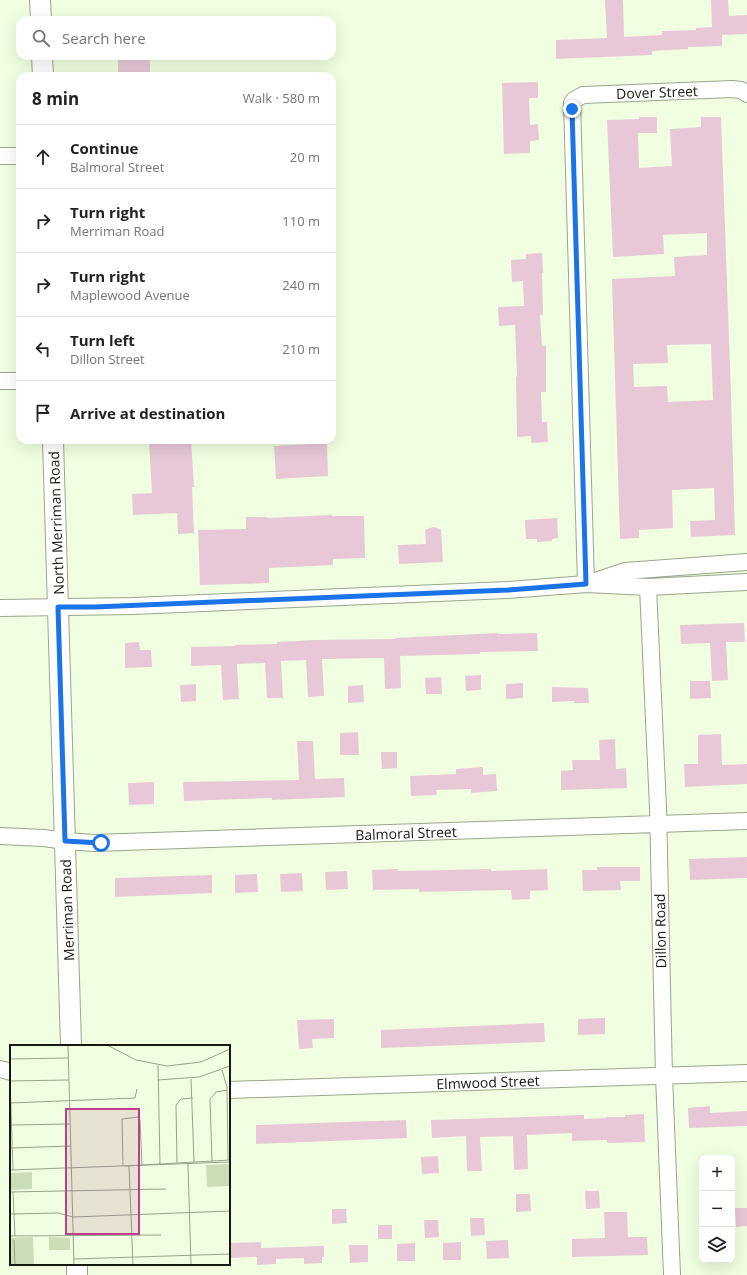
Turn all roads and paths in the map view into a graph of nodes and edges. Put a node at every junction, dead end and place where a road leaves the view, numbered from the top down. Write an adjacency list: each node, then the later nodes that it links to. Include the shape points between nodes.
1 (40, 0): 2 (main road)
2 (41, 16)
3 (42, 60): 4 (main road)
4 (43, 72)
5 (744, 92): 13 (street, Dover Street, via 732,88 583,95 572,103)
6 (0, 156): 7 (street)
7 (16, 156)
8 (16, 380): 9 (street)
9 (0, 381)
10 (53, 444): 15 (main road, North Merriman Road)
11 (747, 562): 13 (street, via 625,571)
12 (747, 582): 14 (street)
13 (586, 584): 14 (street); 15 (street, via 500,590)
14 (648, 587): 18 (street, Dillon Road)
15 (58, 607): 16 (street); 20 (main road, Merriman Road)
16 (0, 608)
17 (747, 821): 18 (street, Balmoral Street)
18 (658, 824): 20 (street, Balmoral Street, via 94,843); 25 (street, Dillon Road)
19 (0, 836): 20 (street, Balmoral Street)
20 (65, 841): 21 (main road, Merriman Road)
21 (71, 1045)
22 (0, 1069): 23 (street)
23 (10, 1072)
24 (747, 1073): 25 (street, Elmwood Street)
25 (664, 1076): 26 (street, Elmwood Street); 27 (street, Dillon Road)
26 (230, 1090)
27 (672, 1275)

